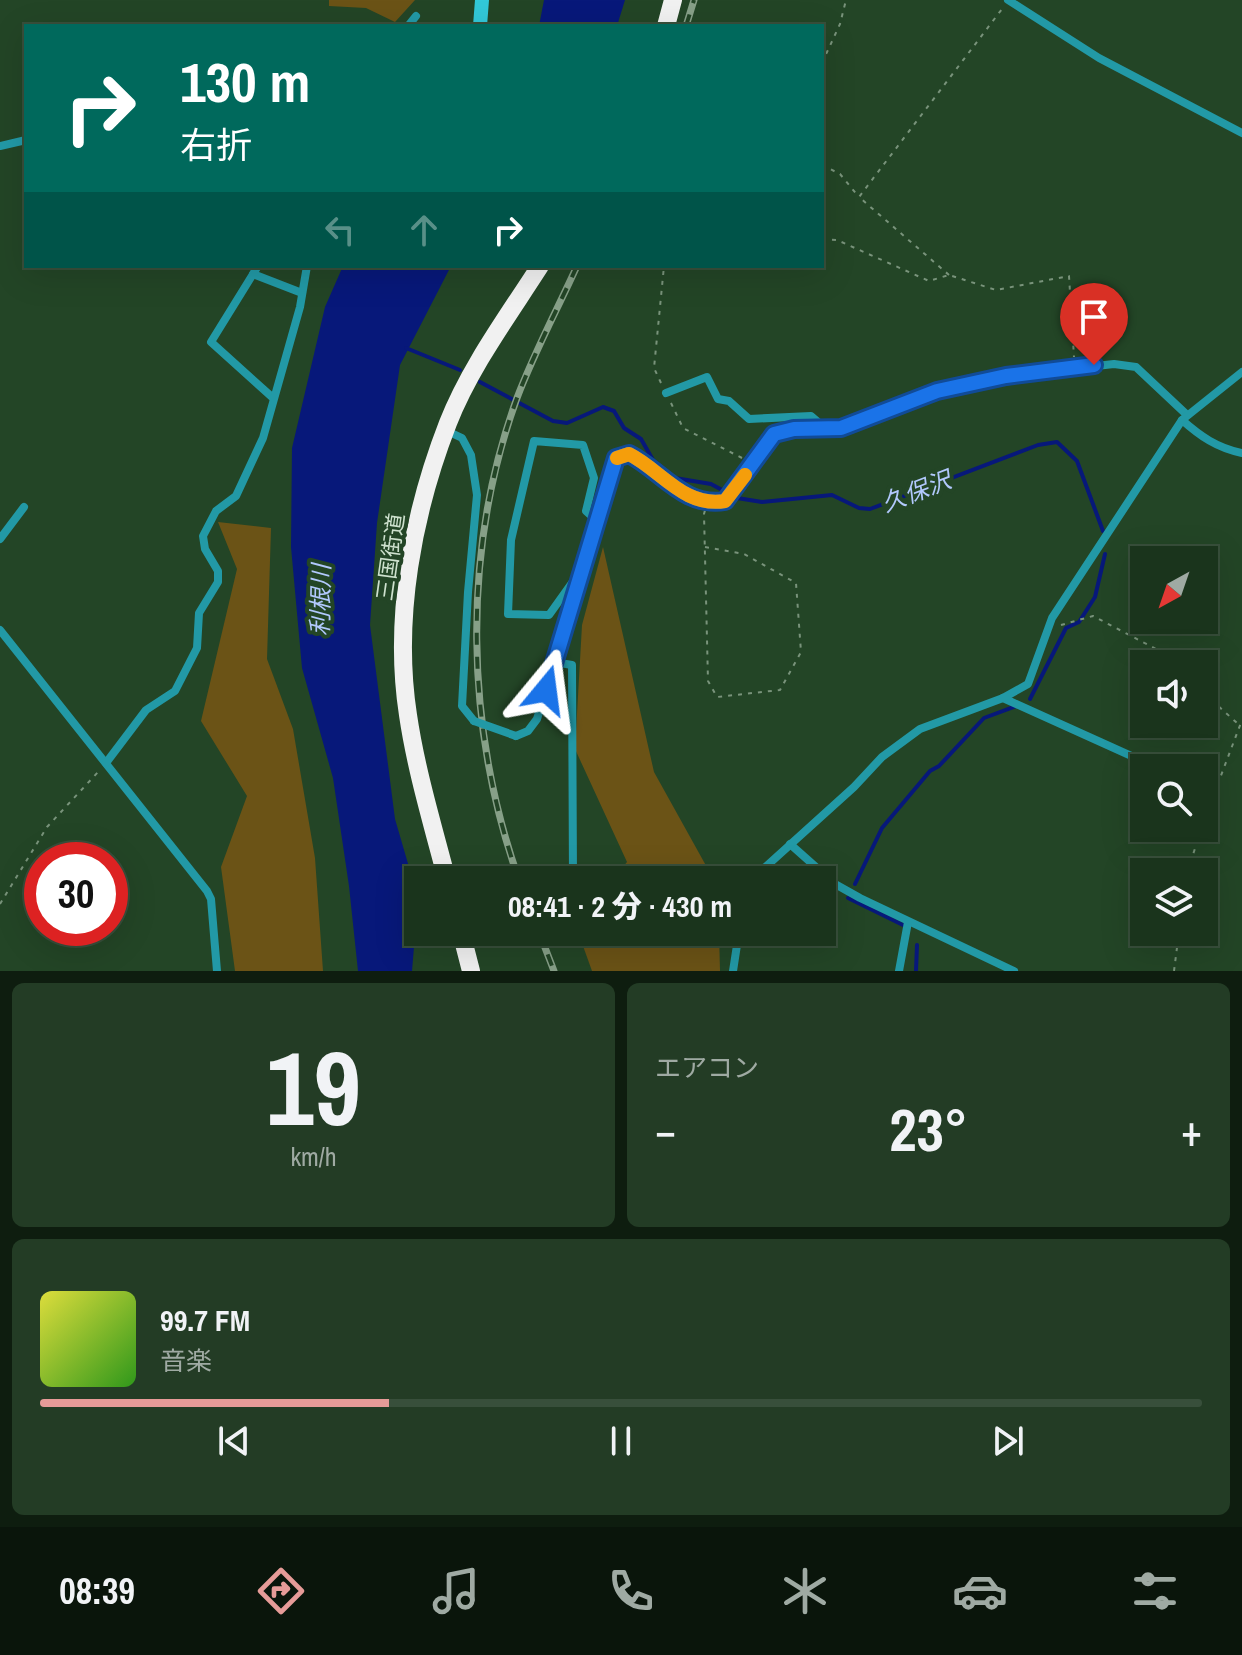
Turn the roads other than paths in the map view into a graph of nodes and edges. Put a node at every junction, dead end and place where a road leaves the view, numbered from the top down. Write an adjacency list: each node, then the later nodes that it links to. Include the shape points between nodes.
1 (482, 0): 6 (main road)
2 (673, 0): 7 (highway)
3 (1009, 0): 8 (street, via 1099,58)
4 (416, 16): 5 (street)
5 (410, 24)
6 (480, 24)
7 (667, 24)
8 (1242, 133)
9 (24, 140): 10 (street)
10 (0, 146)
11 (307, 268): 14 (street)
12 (539, 268): 20 (highway, 三国街道, via 476,368)
13 (256, 270): 14 (street); 17 (street, via 211,342)
14 (302, 293): 17 (street)
15 (1242, 372): 18 (street)
16 (666, 393): 19 (street, via 707,377 718,399 729,401 749,419 811,416)
17 (272, 397): 30 (street, via 263,438 236,496 216,511 203,536 218,582 199,613 197,648 186,673 175,691 146,710)
18 (1184, 417): 19 (street, via 1136,367 1114,364 1006,376 937,391 841,428); 21 (street, via 1202,438); 28 (street, via 1052,618 1028,684)
19 (825, 428): 23 (street, via 774,434 725,501 708,501 667,485 629,454 616,458)
20 (446, 430): 27 (street, bridge, via 462,438 471,455 477,495 462,706 474,721 516,736 528,731 537,719); 32 (highway, 三国街道, via 417,526 404,645 408,715)
21 (1242, 453)
22 (24, 507): 24 (street)
23 (596, 520): 25 (street); 25 (street, via 586,511 594,478 583,445 534,441 511,540 508,614 549,615)
24 (0, 539)
25 (580, 573): 27 (street)
26 (0, 630): 30 (street)
27 (554, 662): 33 (street, via 572,665)
28 (1003, 698): 29 (street); 31 (street, via 920,729 882,757)
29 (1130, 755)
30 (106, 763): 38 (street, via 207,891)
31 (790, 844): 34 (street); 35 (street, via 835,884)
32 (444, 866)
33 (573, 866)
34 (766, 866)
35 (908, 922): 41 (street); 42 (street)
36 (465, 946): 39 (highway)
37 (737, 946): 40 (street)
38 (217, 971)
39 (471, 971)
40 (733, 971)
41 (899, 971)
42 (1014, 971)

